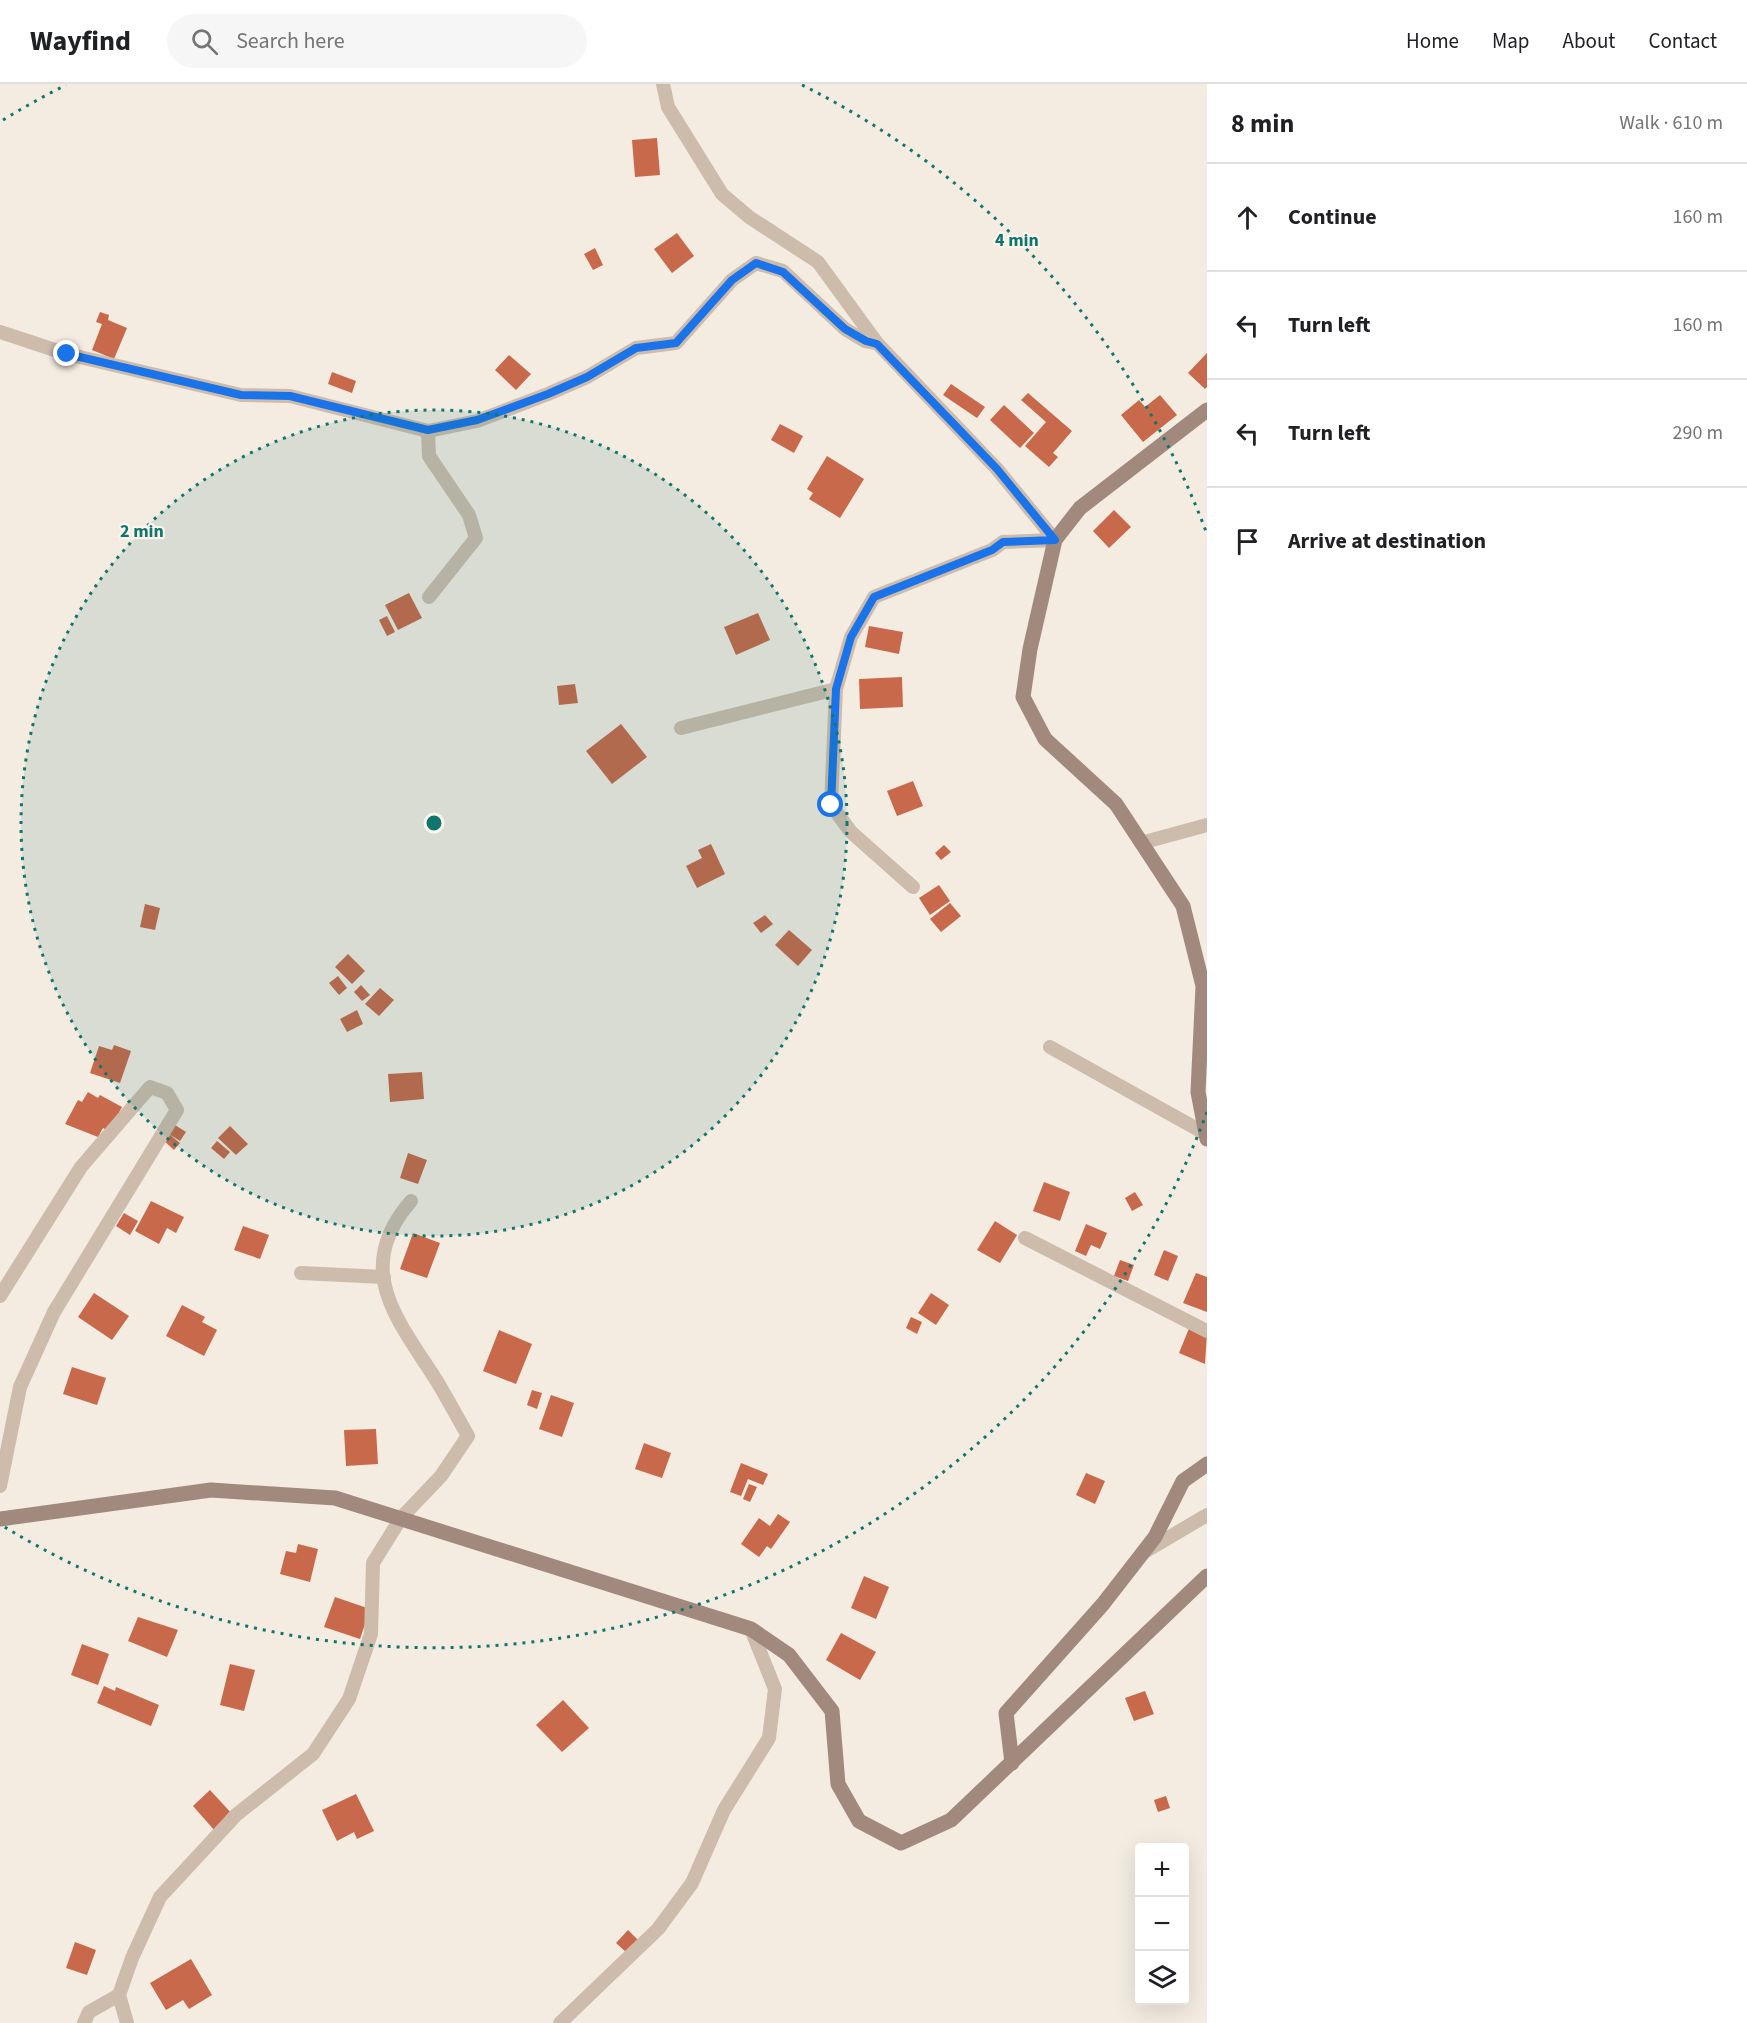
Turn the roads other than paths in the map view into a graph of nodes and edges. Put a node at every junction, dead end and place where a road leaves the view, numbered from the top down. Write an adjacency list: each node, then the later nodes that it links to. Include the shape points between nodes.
1 (663, 84): 3 (street, via 668,107 722,194 749,217 818,262)
2 (0, 332): 5 (street, via 67,354 241,395 290,396)
3 (877, 344): 5 (street, via 845,329 783,272 756,263 732,280 676,343 636,348 587,377 548,394 477,420); 6 (street, via 997,469)
4 (1207, 410): 6 (street, via 1080,508)
5 (428, 430): 7 (street, via 429,456 469,515 476,538)
6 (1055, 540): 8 (street, via 1003,542 992,550 874,597 851,637); 11 (street, via 1023,697 1045,739 1116,804)
7 (429, 597)
8 (836, 689): 9 (street); 12 (street, via 831,805 851,831)
9 (681, 728)
10 (1207, 825): 11 (street)
11 (1142, 843): 14 (street, via 1183,906 1203,986 1198,1092)
12 (913, 887)
13 (1050, 1047): 14 (street)
14 (1207, 1136)
15 (411, 1201): 18 (street, via 397,1217 382,1254)
16 (1025, 1238): 20 (street)
17 (301, 1273): 18 (street)
18 (384, 1277): 24 (street, via 385,1293 404,1333 468,1436 441,1476)
19 (0, 1296): 22 (street, via 81,1167 150,1087 167,1093 177,1110 54,1312 20,1387)
20 (1207, 1331)
21 (1207, 1464): 26 (street, via 1183,1481)
22 (0, 1486)
23 (1207, 1515): 26 (street)
24 (401, 1518): 25 (street, via 335,1498 211,1490); 28 (street); 30 (street, via 374,1563 371,1634 349,1699 313,1754 236,1815 160,1896)
25 (0, 1519)
26 (1144, 1552): 29 (street, via 1006,1713)
27 (1207, 1576): 29 (street)
28 (750, 1629): 29 (street, via 789,1655 832,1711 838,1784 859,1821 901,1843 951,1820); 33 (street, via 775,1689 769,1738 724,1810 692,1883 658,1929)
29 (1012, 1763)
30 (119, 1995): 31 (street, via 89,2013); 32 (street)
31 (84, 2023)
32 (127, 2023)
33 (560, 2023)

